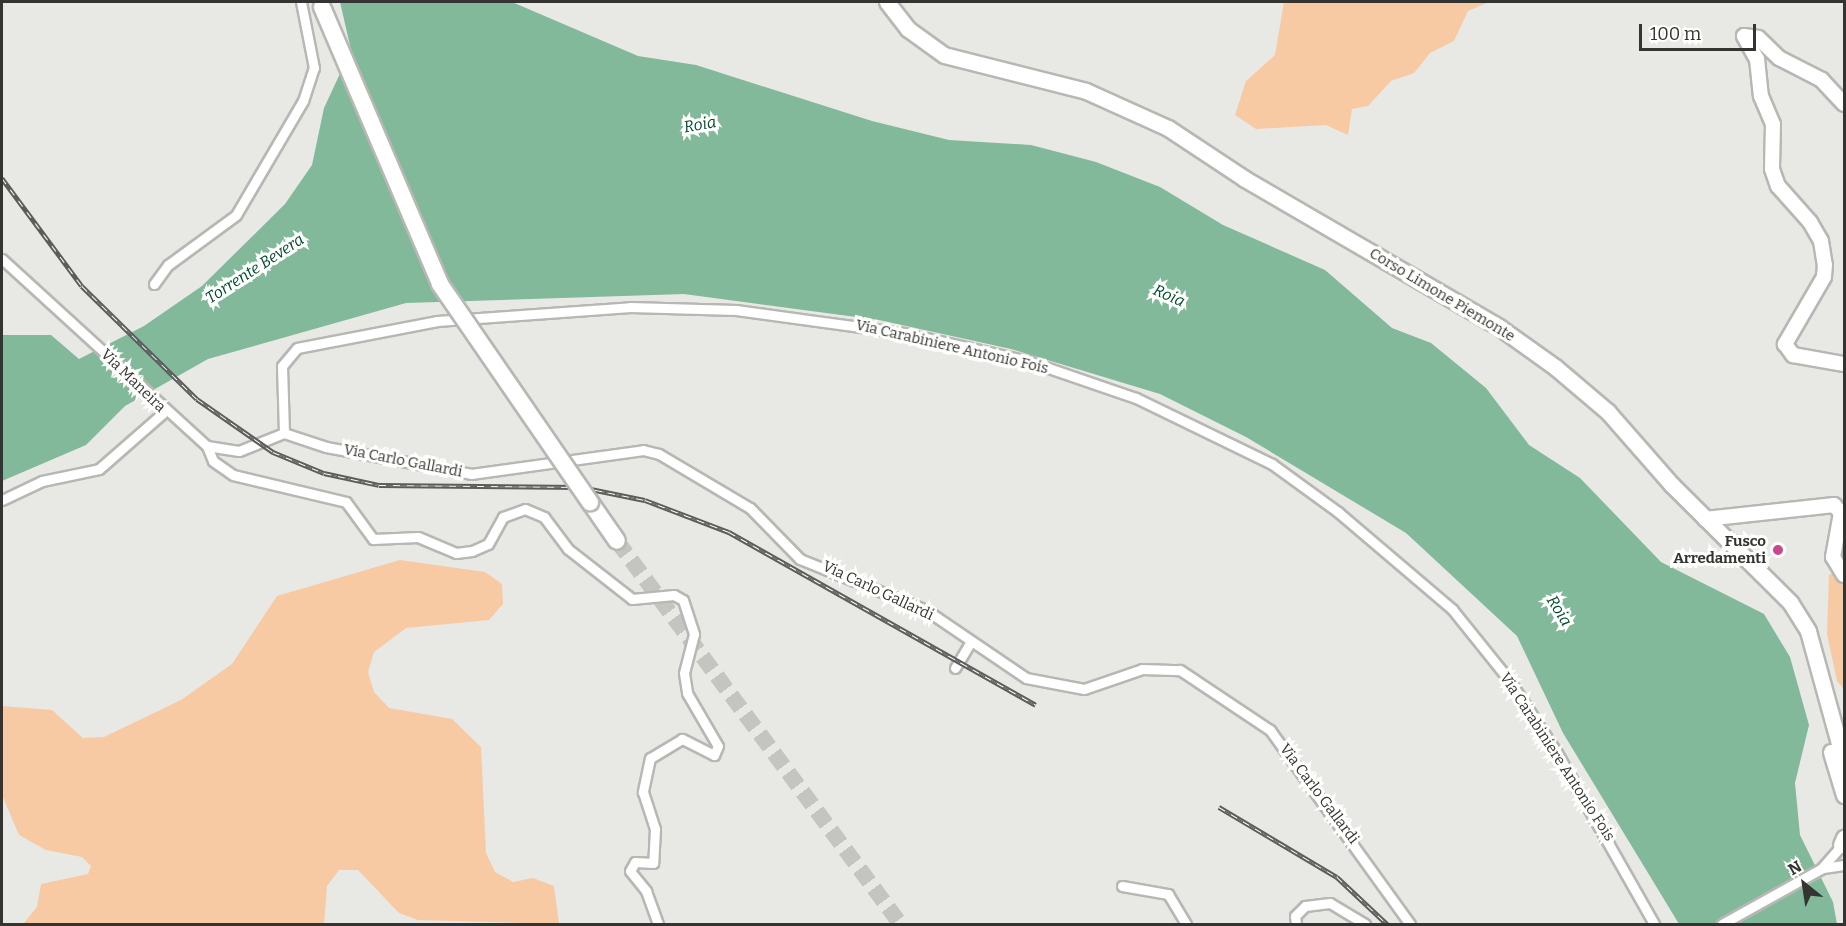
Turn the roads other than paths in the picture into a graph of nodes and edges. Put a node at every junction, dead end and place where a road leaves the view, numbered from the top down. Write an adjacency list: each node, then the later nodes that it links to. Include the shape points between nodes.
1 (301, 2): 6 (street, via 314,68 303,101 236,215 168,266)
2 (887, 2): 12 (main road, Corso Limone Piemonte, via 908,29 944,55 1086,91 1168,128 1245,179 1499,327 1608,412)
3 (321, 4): 13 (highway, bridge, via 440,284)
4 (1845, 104): 7 (main road, via 1822,80 1779,58 1758,38 1744,36 1757,59 1761,96 1773,124 1772,169 1778,186 1810,222 1821,241 1825,265 1787,348 1793,356)
5 (2, 259): 8 (street, Via Maneira)
6 (154, 284)
7 (1845, 364)
8 (162, 410): 10 (street, Via Maneira); 11 (street, via 99,470 42,481)
9 (284, 433): 10 (street, Via Maneira, via 238,451); 16 (street, Via Carlo Gallardi, via 337,449 471,474 642,450 659,454 750,508 800,559 926,610); 25 (street, Via Carabiniere Antonio Fois, via 282,366 297,348 437,321 630,307 768,313 904,333 1028,361 1136,398 1272,464 1391,555 1452,609 1509,680 1557,753)
10 (207, 446): 26 (street, via 213,461 233,475 346,502 373,539 418,537 456,553 472,551 488,544 503,517 525,509 544,517 568,549 632,598 674,595 683,600 694,634 684,673 687,693 718,746 714,755 682,739 650,758 643,792 655,829 653,862 635,861 630,871 646,891)
11 (2, 500)
12 (1705, 519): 14 (main road, via 1834,505 1841,513 1833,557); 15 (main road, Corso Limone Piemonte, via 1790,602)
13 (617, 541)
14 (1845, 575)
15 (1808, 631): 18 (main road, via 1818,648); 19 (main road, Corso Limone Piemonte); 20 (main road, via 1811,667)
16 (971, 641): 17 (street); 30 (street, Via Carlo Gallardi, via 1026,678 1056,687 1084,689 1142,669 1173,667 1250,713 1270,730)
17 (955, 668)
18 (1845, 738)
19 (1845, 762)
20 (1845, 795)
21 (1843, 842): 23 (street)
22 (1844, 865): 23 (street)
23 (1821, 869): 33 (street)
24 (1122, 886): 27 (street, via 1168,894)
25 (1648, 909): 31 (street); 32 (street)
26 (658, 924)
27 (1186, 924)
28 (1296, 924): 29 (street, via 1295,916 1305,906 1330,903)
29 (1365, 924)
30 (1410, 924)
31 (1654, 924)
32 (1662, 924)
33 (1722, 924)

